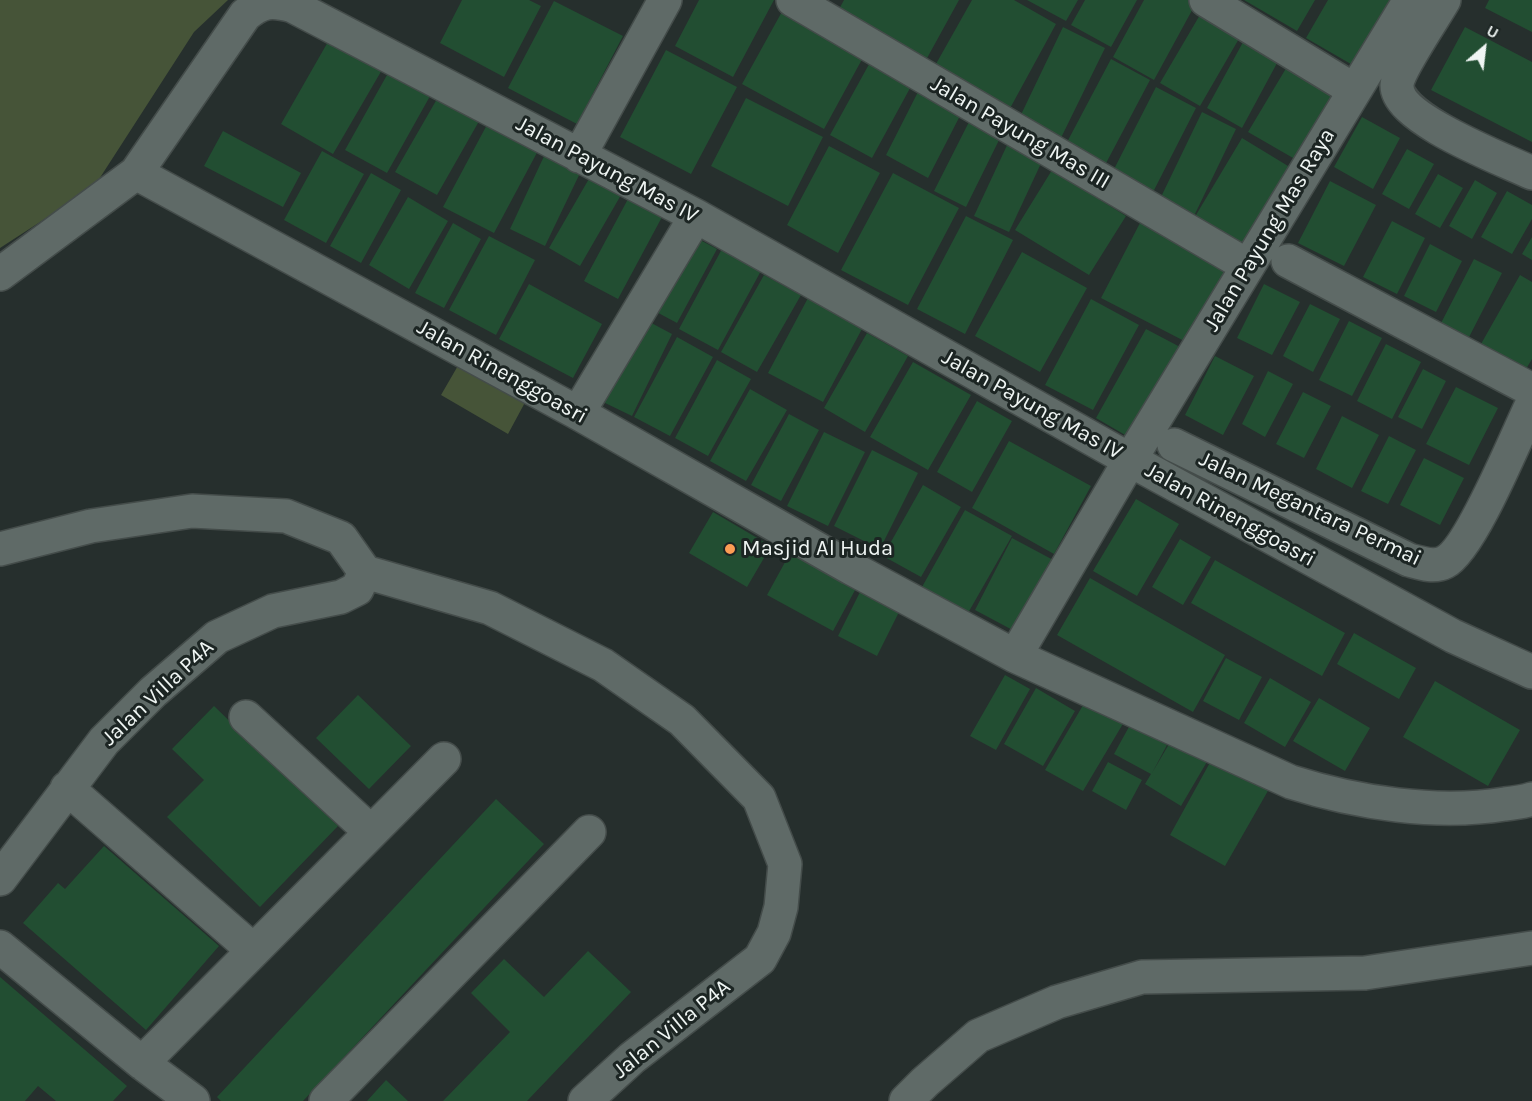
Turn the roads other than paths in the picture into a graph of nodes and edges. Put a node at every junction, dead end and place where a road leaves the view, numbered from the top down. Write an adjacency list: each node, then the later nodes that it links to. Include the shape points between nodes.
1 (665, 0): 7 (street)
2 (793, 0): 12 (street, Jalan Payung Mas III)
3 (1206, 0): 6 (street)
4 (1410, 0): 6 (street, Jalan Payung Mas Raya)
5 (1444, 0): 8 (street, via 1397,83 1400,97 1432,126)
6 (1354, 90): 12 (street, Jalan Payung Mas Raya)
7 (579, 156): 9 (street, Jalan Payung Mas IV, via 293,6 264,2 245,15); 10 (street, Jalan Payung Mas IV)
8 (1532, 172)
9 (136, 173): 13 (street); 16 (street, Jalan Rinenggoasri)
10 (696, 216): 16 (street); 18 (street, Jalan Payung Mas IV)
11 (1288, 261): 14 (street)
12 (1248, 266): 18 (street, Jalan Payung Mas Raya)
13 (0, 274)
14 (1532, 390)
15 (1532, 404): 17 (street, Jalan Megantara Permai, via 1476,524 1460,549 1445,562 1430,565 1409,560)
16 (578, 413): 21 (street, Jalan Rinenggoasri)
17 (1174, 445)
18 (1130, 460): 21 (street, Jalan Rinenggoasri); 22 (street, Jalan Rinenggoasri, via 1453,636)
19 (0, 549): 20 (street, via 91,526 192,512 286,516 341,538)
20 (365, 572): 25 (street, Jalan Villa P4A, via 357,589 341,597 273,610 217,637 104,741); 36 (street, Jalan Villa P4A, via 490,608 603,665 682,720 759,798 785,864 781,907 774,933 760,959 632,1058)
21 (1015, 656): 26 (street, Jalan Rinenggoasri, via 1291,783 1325,793 1402,806 1480,808)
22 (1532, 672)
23 (246, 717): 27 (street)
24 (444, 759): 27 (street)
25 (67, 788): 29 (street, Jalan Villa P4A); 32 (street)
26 (1532, 799)
27 (371, 832): 32 (street)
28 (589, 832): 35 (street)
29 (0, 879)
30 (0, 947): 33 (street)
31 (1532, 948): 37 (street, via 1365,973 1142,977 1057,1002 978,1036)
32 (253, 950): 33 (street)
33 (142, 1063): 34 (street)
34 (192, 1101)
35 (326, 1101)
36 (585, 1101)
37 (906, 1101)

